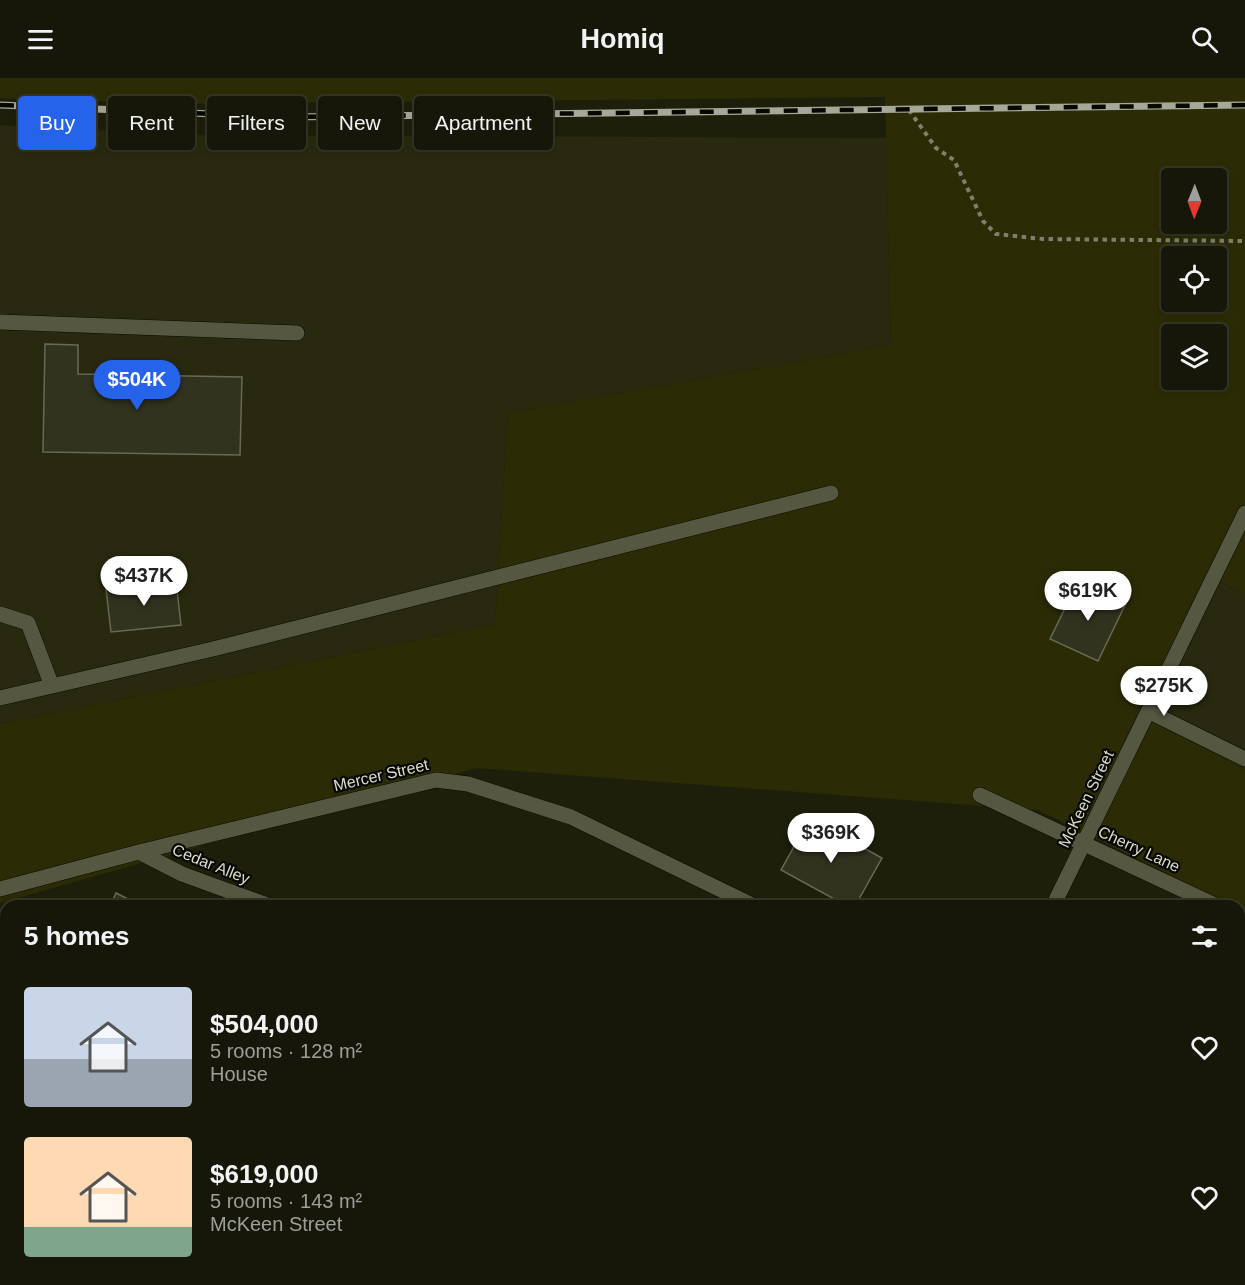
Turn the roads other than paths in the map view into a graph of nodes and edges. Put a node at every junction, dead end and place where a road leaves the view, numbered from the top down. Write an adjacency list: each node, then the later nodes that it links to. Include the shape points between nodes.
1 (0, 322): 2 (street)
2 (297, 333)
3 (831, 493): 6 (street)
4 (1245, 513): 8 (street, McKeen Street)
5 (0, 614): 6 (street, via 28,623)
6 (52, 686): 7 (street)
7 (0, 698)
8 (1148, 711): 9 (street); 11 (street, McKeen Street)
9 (1245, 759)
10 (980, 795): 11 (street, Cherry Lane)
11 (1084, 843): 16 (street, McKeen Street); 17 (street, Cherry Lane)
12 (139, 852): 13 (street, Mercer Street); 14 (street, Cedar Alley, via 182,874); 15 (street, Mercer Street, via 436,780 468,784 571,817)
13 (0, 889)
14 (254, 900)
15 (742, 900)
16 (1056, 900)
17 (1204, 900)

